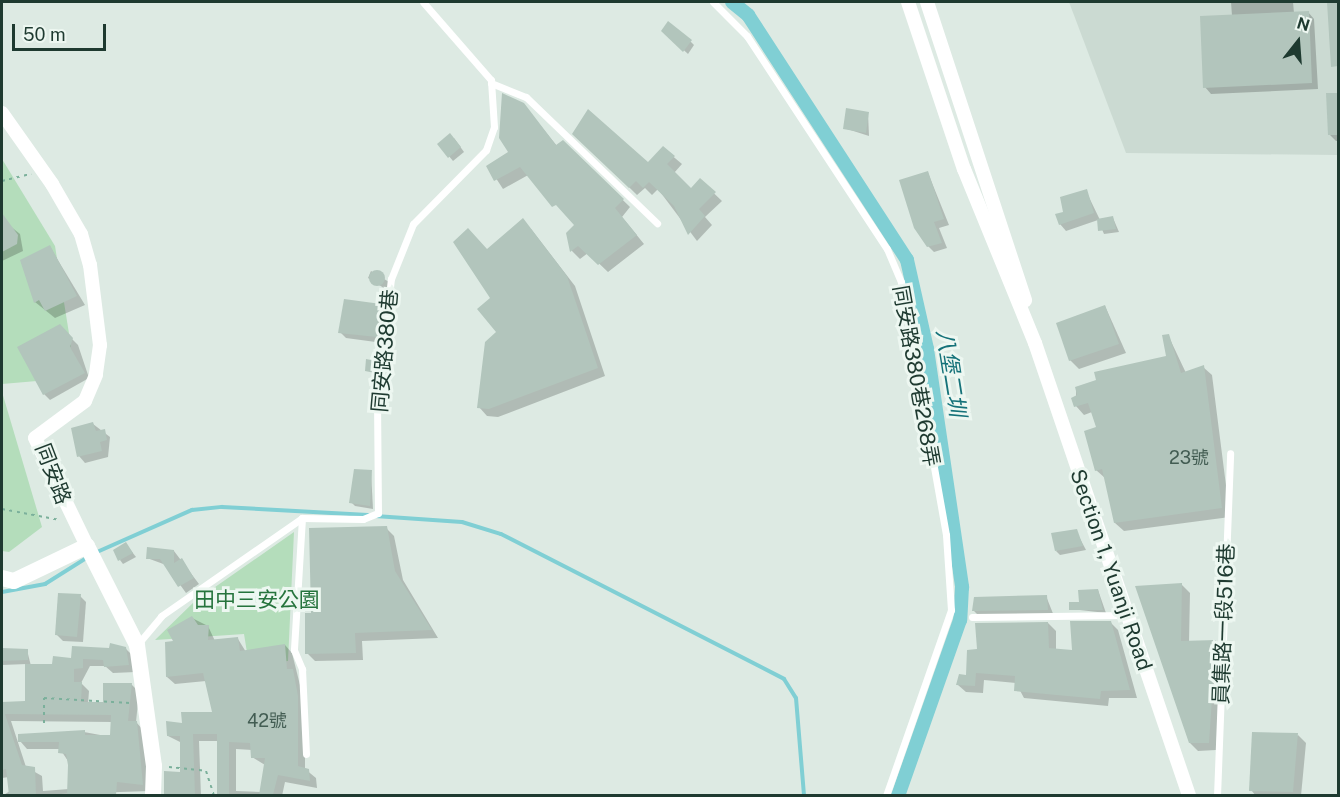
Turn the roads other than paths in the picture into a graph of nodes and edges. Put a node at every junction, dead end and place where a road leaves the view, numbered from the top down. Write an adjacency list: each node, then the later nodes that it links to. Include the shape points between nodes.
1 (423, 2): 5 (lane)
2 (713, 2): 18 (lane, 同安路380巷268弄, via 747,36 886,249 901,282 946,535 951,610)
3 (908, 2): 8 (street, Section 1, Yuanji Road, via 964,169)
4 (927, 2): 8 (street, Section 1, Yuanji Road, via 1015,259)
5 (492, 83): 7 (lane, via 526,97); 10 (lane, 同安路380巷, via 492,141 413,224 391,279 377,403 378,513 363,519)
6 (2, 113): 11 (street, 同安路, via 81,234 100,345 85,401 35,438 70,518)
7 (657, 223)
8 (1035, 343): 13 (street, Section 1, Yuanji Road)
9 (1230, 453): 20 (lane, 員集路一段516巷)
10 (302, 518): 15 (lane, via 161,616); 16 (lane, via 294,650 302,669)
11 (87, 546): 12 (street, via 14,581); 15 (street, 同安路)
12 (2, 578)
13 (1126, 615): 14 (lane); 19 (street, Section 1, Yuanji Road)
14 (972, 617)
15 (137, 645): 17 (street, 同安路, via 154,766)
16 (306, 754)
17 (153, 795)
18 (886, 795)
19 (1189, 795)
20 (1217, 795)

